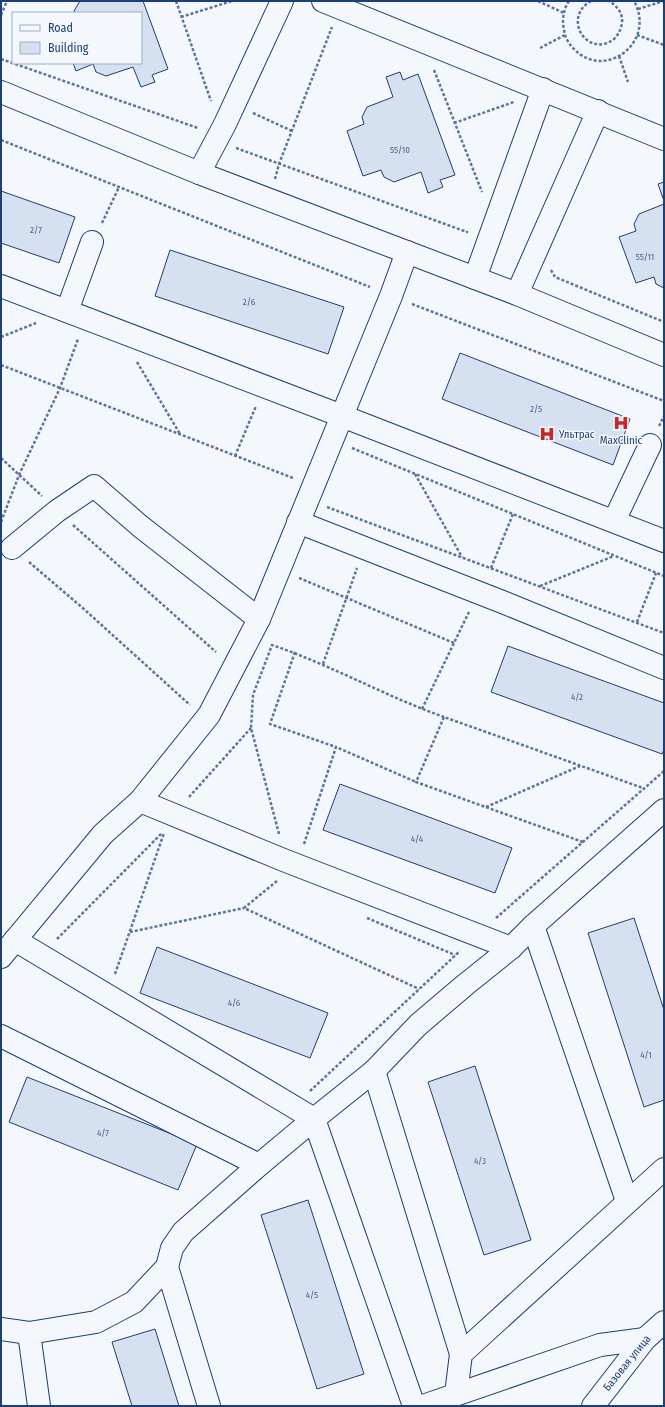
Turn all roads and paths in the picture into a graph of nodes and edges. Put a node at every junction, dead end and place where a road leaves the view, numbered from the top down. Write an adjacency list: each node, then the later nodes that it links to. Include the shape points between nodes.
1 (7, 1): 14 (path)
2 (176, 1): 15 (path)
3 (232, 1): 15 (path)
4 (282, 1): 38 (street)
5 (323, 1): 27 (street)
6 (538, 1): 13 (path)
7 (569, 1): 13 (path)
8 (591, 1): 9 (path, via 578,14 577,23 585,39 602,44 610,42 622,29 620,12 615,4)
9 (608, 1)
10 (634, 1): 12 (path)
11 (664, 2): 12 (path)
12 (638, 9): 18 (path, via 640,20)
13 (564, 13): 17 (path)
14 (1, 15)
15 (182, 17): 29 (path)
16 (332, 27): 33 (path)
17 (565, 35): 20 (path); 21 (path, via 577,52 587,58 608,60)
18 (637, 35): 19 (path); 21 (path, via 628,50)
19 (664, 45)
20 (540, 48)
21 (619, 56): 26 (path)
22 (1, 59): 23 (path)
23 (12, 63)
24 (15, 64): 32 (path)
25 (432, 64): 40 (path)
26 (628, 82)
27 (543, 89): 30 (street); 45 (street)
28 (1, 92): 38 (street)
29 (212, 104)
30 (598, 111): 34 (street); 47 (street)
31 (250, 112): 33 (path)
32 (198, 128)
33 (292, 130): 37 (path)
34 (664, 138)
35 (1, 140): 39 (path)
36 (232, 146): 37 (path)
37 (279, 164): 41 (path, via 467,232)
38 (199, 173): 43 (street)
39 (119, 187): 42 (path); 48 (path)
40 (484, 196)
41 (470, 226)
42 (92, 242): 49 (street)
43 (407, 252): 45 (street); 48 (street)
44 (555, 277): 52 (path)
45 (475, 278): 47 (street)
46 (1, 286): 49 (street)
47 (517, 294): 54 (street)
48 (391, 296): 58 (path); 60 (street)
49 (67, 310): 60 (street)
50 (31, 319): 51 (path)
51 (38, 322)
52 (664, 322)
53 (78, 337): 57 (path)
54 (664, 355)
55 (142, 360): 61 (path, via 134,358)
56 (1, 365): 57 (path)
57 (60, 388): 61 (path); 67 (path)
58 (664, 401)
59 (257, 403): 64 (path)
60 (342, 416): 62 (street); 72 (street)
61 (180, 434): 64 (path)
62 (332, 440): 66 (path); 69 (street)
63 (650, 445): 72 (street)
64 (235, 456): 68 (path)
65 (1, 458): 67 (path)
66 (415, 473): 71 (path); 78 (path)
67 (19, 475): 70 (path); 73 (path)
68 (293, 478)
69 (307, 500): 74 (street); 78 (path)
70 (57, 511): 76 (street); 89 (street, via 94,486 140,526); 93 (path)
71 (513, 514): 77 (path); 80 (path)
72 (614, 521): 75 (street)
73 (1, 522)
74 (298, 522): 89 (street); 96 (street)
75 (664, 541)
76 (12, 548): 98 (path, via 189,704)
77 (614, 556): 82 (path); 86 (path)
78 (462, 557): 80 (path)
79 (358, 564): 87 (path)
80 (491, 568): 86 (path)
81 (301, 571): 84 (path)
82 (656, 573): 83 (path); 90 (path)
83 (664, 576)
84 (298, 577): 85 (path); 87 (path)
85 (296, 585)
86 (540, 586): 90 (path)
87 (347, 597): 92 (path); 95 (path)
88 (470, 609): 92 (path)
89 (259, 619): 98 (street)
90 (636, 622): 91 (path)
91 (664, 632)
92 (454, 643): 97 (path)
93 (217, 652)
94 (295, 652): 95 (path); 100 (path, via 272,645 253,695); 101 (path, via 270,724)
95 (323, 664): 97 (path)
96 (664, 668)
97 (422, 709): 99 (path)
98 (209, 715): 105 (street)
99 (444, 717): 102 (path); 103 (path)
100 (251, 728): 108 (path); 110 (path)
101 (336, 746): 103 (path); 110 (path)
102 (580, 766): 104 (path); 106 (path)
103 (416, 782): 106 (path)
104 (644, 788)
105 (140, 801): 108 (street); 114 (street, via 103,834)
106 (486, 807): 109 (path)
107 (664, 810): 112 (street)
108 (174, 814): 110 (street)
109 (583, 842)
110 (289, 864): 111 (path); 115 (street)
111 (244, 908): 113 (path); 118 (path)
112 (533, 926): 115 (street); 125 (street)
113 (130, 932): 116 (path, via 165,831); 119 (path)
114 (15, 940): 116 (street); 117 (street)
115 (511, 948): 121 (street, via 418,1025)
116 (41, 955): 119 (street)
117 (1, 958)
118 (419, 989)
119 (107, 995): 122 (street)
120 (1, 1036): 123 (street)
121 (374, 1071): 122 (street); 131 (street)
122 (314, 1119): 123 (street); 135 (street)
123 (259, 1165): 126 (street, via 183,1232 172,1248)
124 (664, 1169): 125 (street)
125 (627, 1201): 131 (street)
126 (167, 1267): 129 (street, via 134,1302 96,1322); 134 (street)
127 (664, 1322): 130 (street, Базовая улица)
128 (1, 1329): 129 (street)
129 (29, 1334): 133 (street)
130 (645, 1339): 132 (street, via 600,1345); 137 (street, Базовая улица)
131 (461, 1354): 132 (street)
132 (456, 1394): 136 (street)
133 (39, 1406)
134 (209, 1406)
135 (414, 1406)
136 (423, 1406)
137 (593, 1406)

